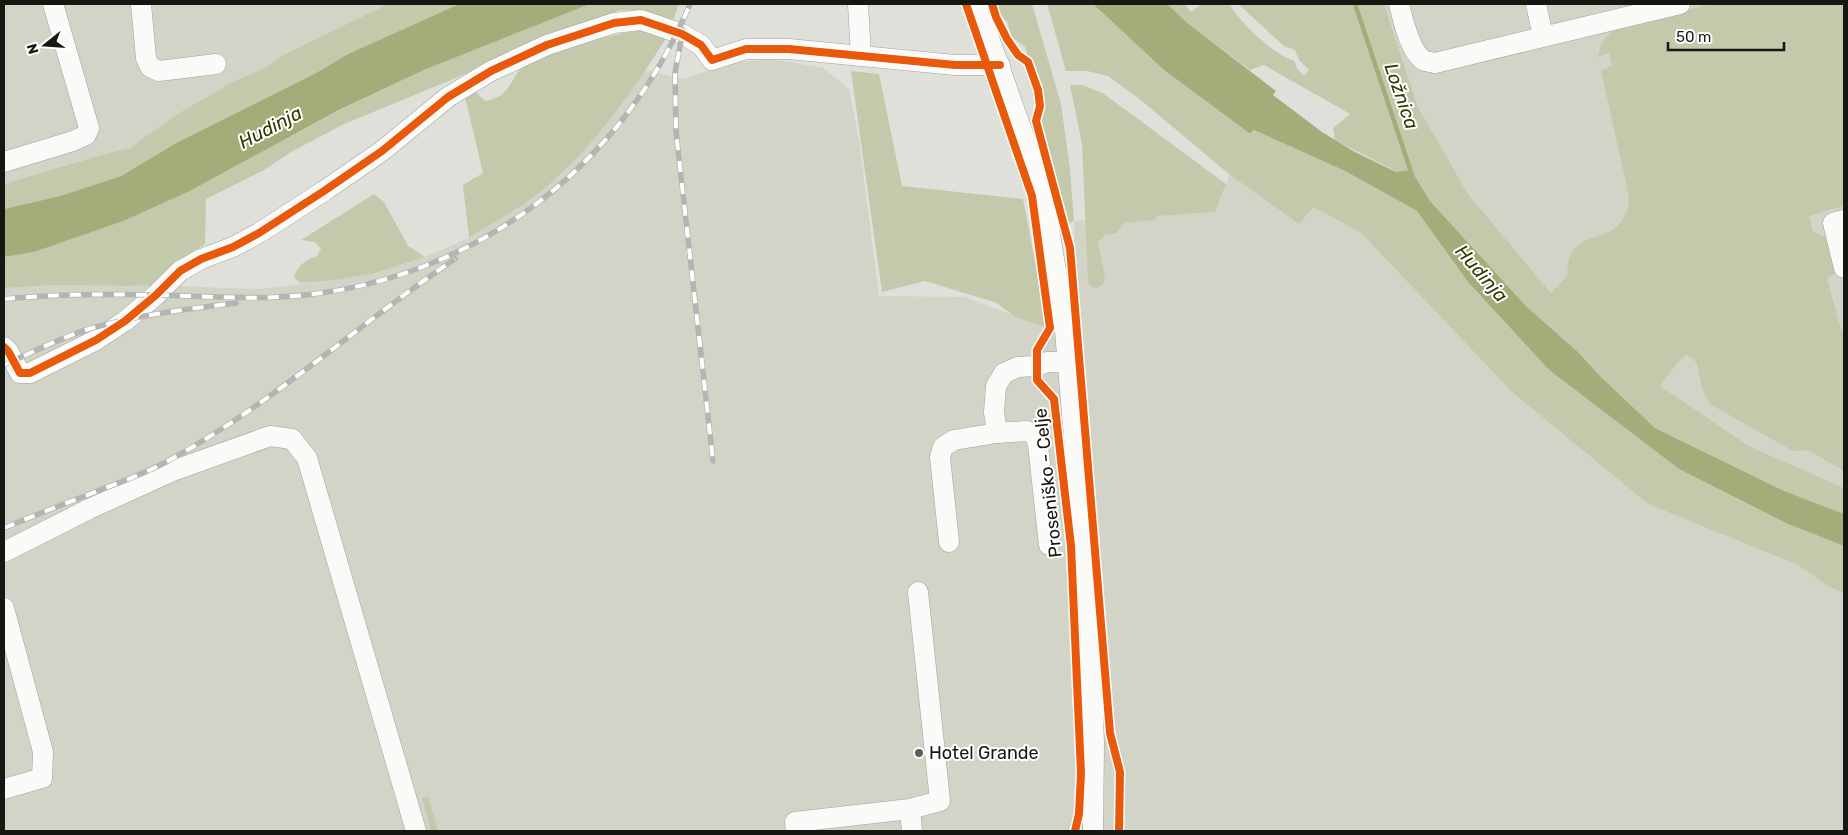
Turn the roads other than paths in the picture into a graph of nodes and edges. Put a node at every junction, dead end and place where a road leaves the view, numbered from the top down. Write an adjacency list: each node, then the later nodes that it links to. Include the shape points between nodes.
1 (54, 4): 12 (street, via 89,128 86,136 73,142)
2 (142, 4): 10 (street, via 146,58 150,67 159,71)
3 (858, 4): 9 (street)
4 (977, 4): 11 (street)
5 (1399, 4): 8 (street, via 1415,51 1423,60 1435,63)
6 (1536, 4): 8 (street)
7 (1680, 4): 8 (street)
8 (1543, 36)
9 (861, 56): 11 (street, via 955,66); 15 (street, via 788,49 746,49 712,60 702,44 641,20 614,23 547,45 491,71 448,97 382,151 259,233 180,271 125,321 96,340 30,373 20,373)
10 (216, 64)
11 (1000, 65): 16 (street, via 1042,187 1064,319)
12 (4, 162)
13 (1844, 220): 14 (street, via 1833,223)
14 (1844, 268)
15 (4, 348)
16 (1067, 362): 17 (street, via 1018,367 1004,373 996,386 994,412); 30 (street, via 1090,628)
17 (997, 433): 18 (street, via 954,440 943,447 940,457); 19 (street, via 1027,431 1035,434)
18 (949, 542)
19 (1049, 545)
20 (4, 552): 27 (street, via 175,470 270,436 292,439 307,458)
21 (918, 592): 24 (street, via 940,801)
22 (4, 608): 23 (street, via 43,752 42,778)
23 (4, 789)
24 (910, 809): 25 (street); 29 (street)
25 (868, 823): 26 (street)
26 (833, 825): 28 (street, via 795,822)
27 (416, 831)
28 (796, 831)
29 (912, 831)
30 (1093, 831)

